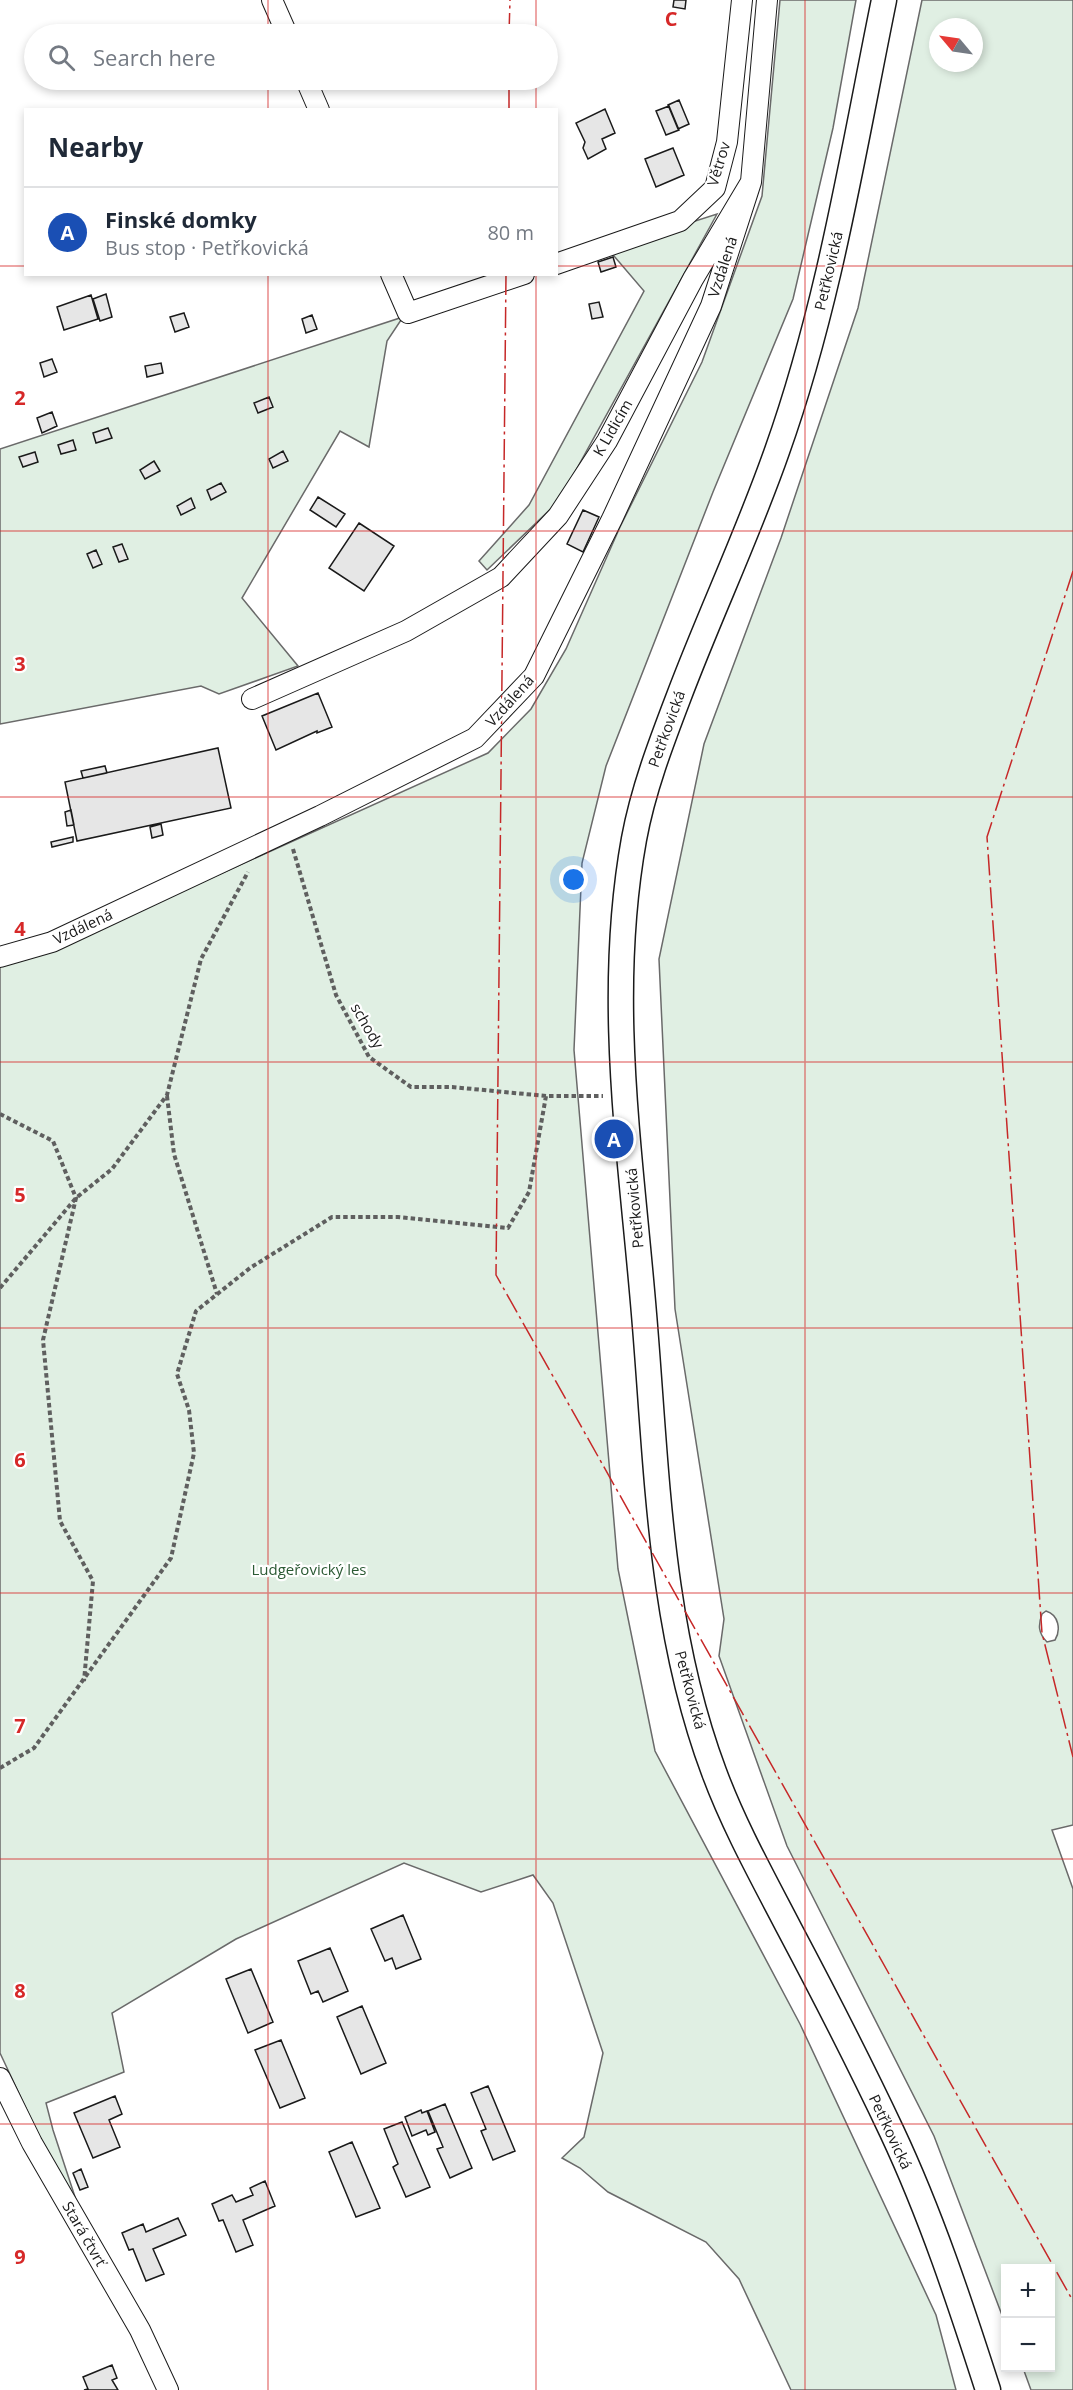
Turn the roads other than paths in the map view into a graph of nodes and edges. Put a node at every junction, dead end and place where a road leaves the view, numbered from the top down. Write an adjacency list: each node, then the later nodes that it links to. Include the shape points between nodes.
1 (272, 0): 5 (street)
2 (742, 0): 9 (street, Větrov, via 727,142 715,188 680,221)
3 (767, 0): 8 (street, K Lidicím)
4 (884, 0): 16 (street, Petřkovická, via 838,234 804,370 760,497 671,718 637,822 625,896 620,1003 666,1567 688,1689 713,1771 742,1838 894,2136 955,2289)
5 (283, 24)
6 (310, 90): 7 (street)
7 (318, 108)
8 (751, 182): 12 (street, K Lidicím, via 693,279 607,441 558,516 501,577 406,631); 13 (street, Vzdálená, via 711,306 612,519 534,676 475,738 52,942)
9 (558, 263)
10 (392, 276): 11 (street, via 408,313)
11 (518, 276)
12 (252, 699)
13 (0, 957)
14 (0, 2078): 15 (street, Stará čtvrť, via 32,2143 140,2330)
15 (168, 2390)
16 (988, 2390)

